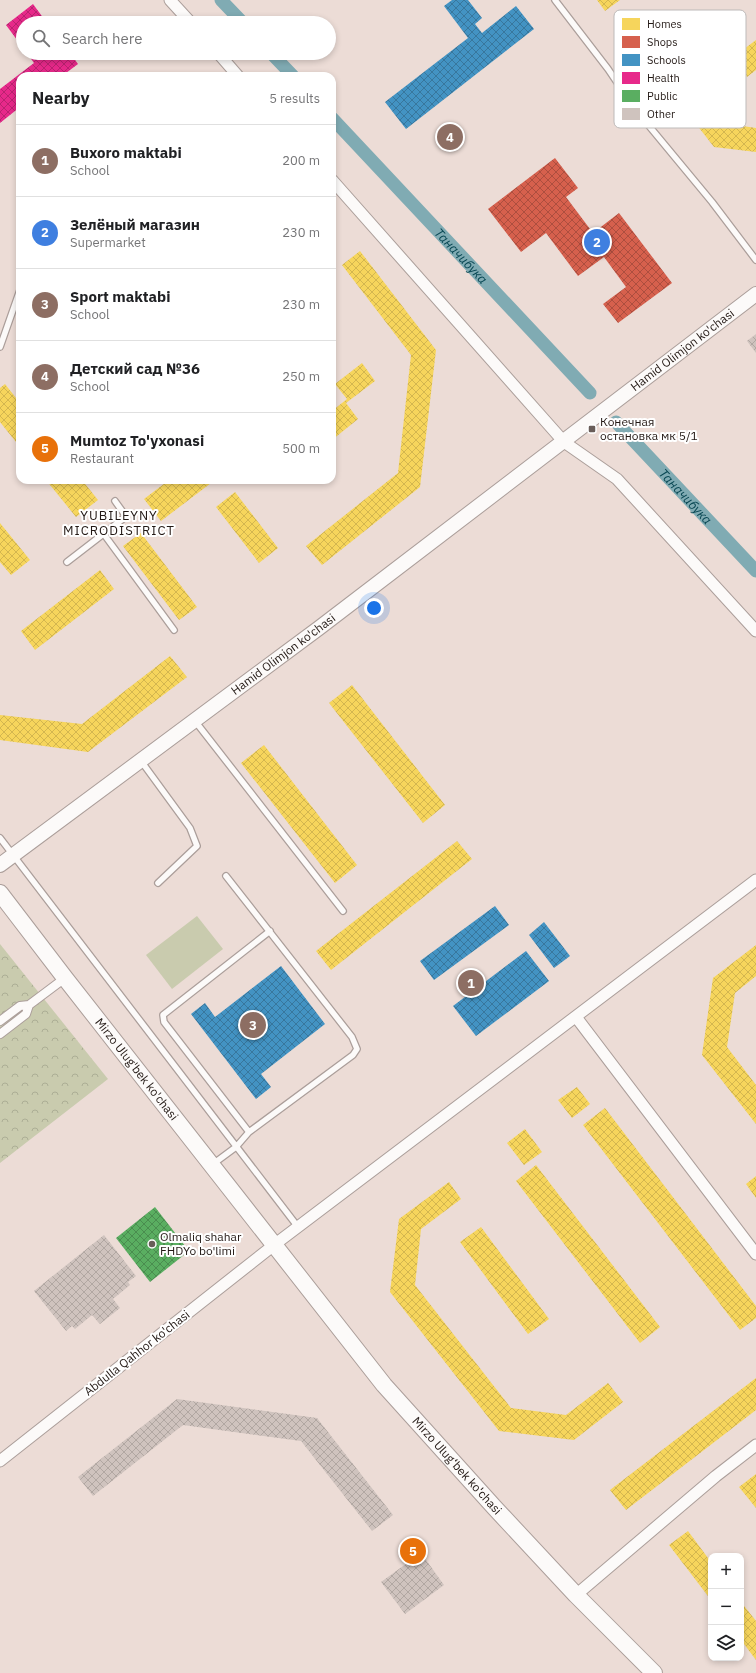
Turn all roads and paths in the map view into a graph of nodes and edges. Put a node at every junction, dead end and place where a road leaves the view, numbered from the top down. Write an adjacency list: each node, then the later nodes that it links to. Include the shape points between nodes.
1 (170, 0): 3 (street)
2 (555, 0): 6 (lane)
3 (185, 16)
4 (224, 60): 5 (street)
5 (235, 72)
6 (614, 78)
7 (651, 128): 9 (lane)
8 (336, 185): 13 (street)
9 (756, 260)
10 (756, 294): 13 (street, Hamid Olimjon ko'chasi)
11 (16, 301): 12 (lane)
12 (0, 347)
13 (564, 442): 18 (street, via 617,479); 19 (street, Hamid Olimjon ko'chasi)
14 (115, 501): 15 (lane, via 125,515 124,518)
15 (104, 533): 16 (lane); 17 (lane)
16 (67, 562)
17 (174, 630)
18 (756, 631)
19 (195, 720): 20 (street, Hamid Olimjon ko'chasi); 28 (lane)
20 (141, 761): 22 (street, Hamid Olimjon ko'chasi); 26 (lane, via 190,828 197,846)
21 (0, 838): 22 (lane)
22 (13, 855): 23 (street, Hamid Olimjon ko'chasi); 36 (lane)
23 (0, 865)
24 (226, 876): 29 (lane)
25 (756, 880): 32 (street, Abdulla Qahhor ko'chasi)
26 (158, 883)
27 (0, 893): 30 (main road, Mirzo Ulug'bek ko'chasi)
28 (343, 911)
29 (270, 932): 35 (lane, via 163,1015 164,1022); 35 (lane, via 352,1037 357,1049 353,1055)
30 (65, 978): 31 (street); 37 (main road, Mirzo Ulug'bek ko'chasi)
31 (29, 1005): 33 (street, via 20,1006); 34 (street, via 26,1014)
32 (576, 1017): 38 (street, Abdulla Qahhor ko'chasi); 40 (street)
33 (0, 1021)
34 (0, 1034)
35 (249, 1132): 36 (lane)
36 (236, 1147): 37 (lane); 38 (lane)
37 (211, 1165): 39 (main road, Mirzo Ulug'bek ko'chasi)
38 (298, 1228): 39 (street, Abdulla Qahhor ko'chasi)
39 (274, 1246): 42 (street, Abdulla Qahhor ko'chasi); 43 (main road, Mirzo Ulug‘bek ko'chasi, via 384,1385)
40 (756, 1254)
41 (756, 1445): 43 (street)
42 (0, 1461)
43 (576, 1595): 44 (main road, Mirzo Ulug‘bek ko'chasi)
44 (654, 1673)

